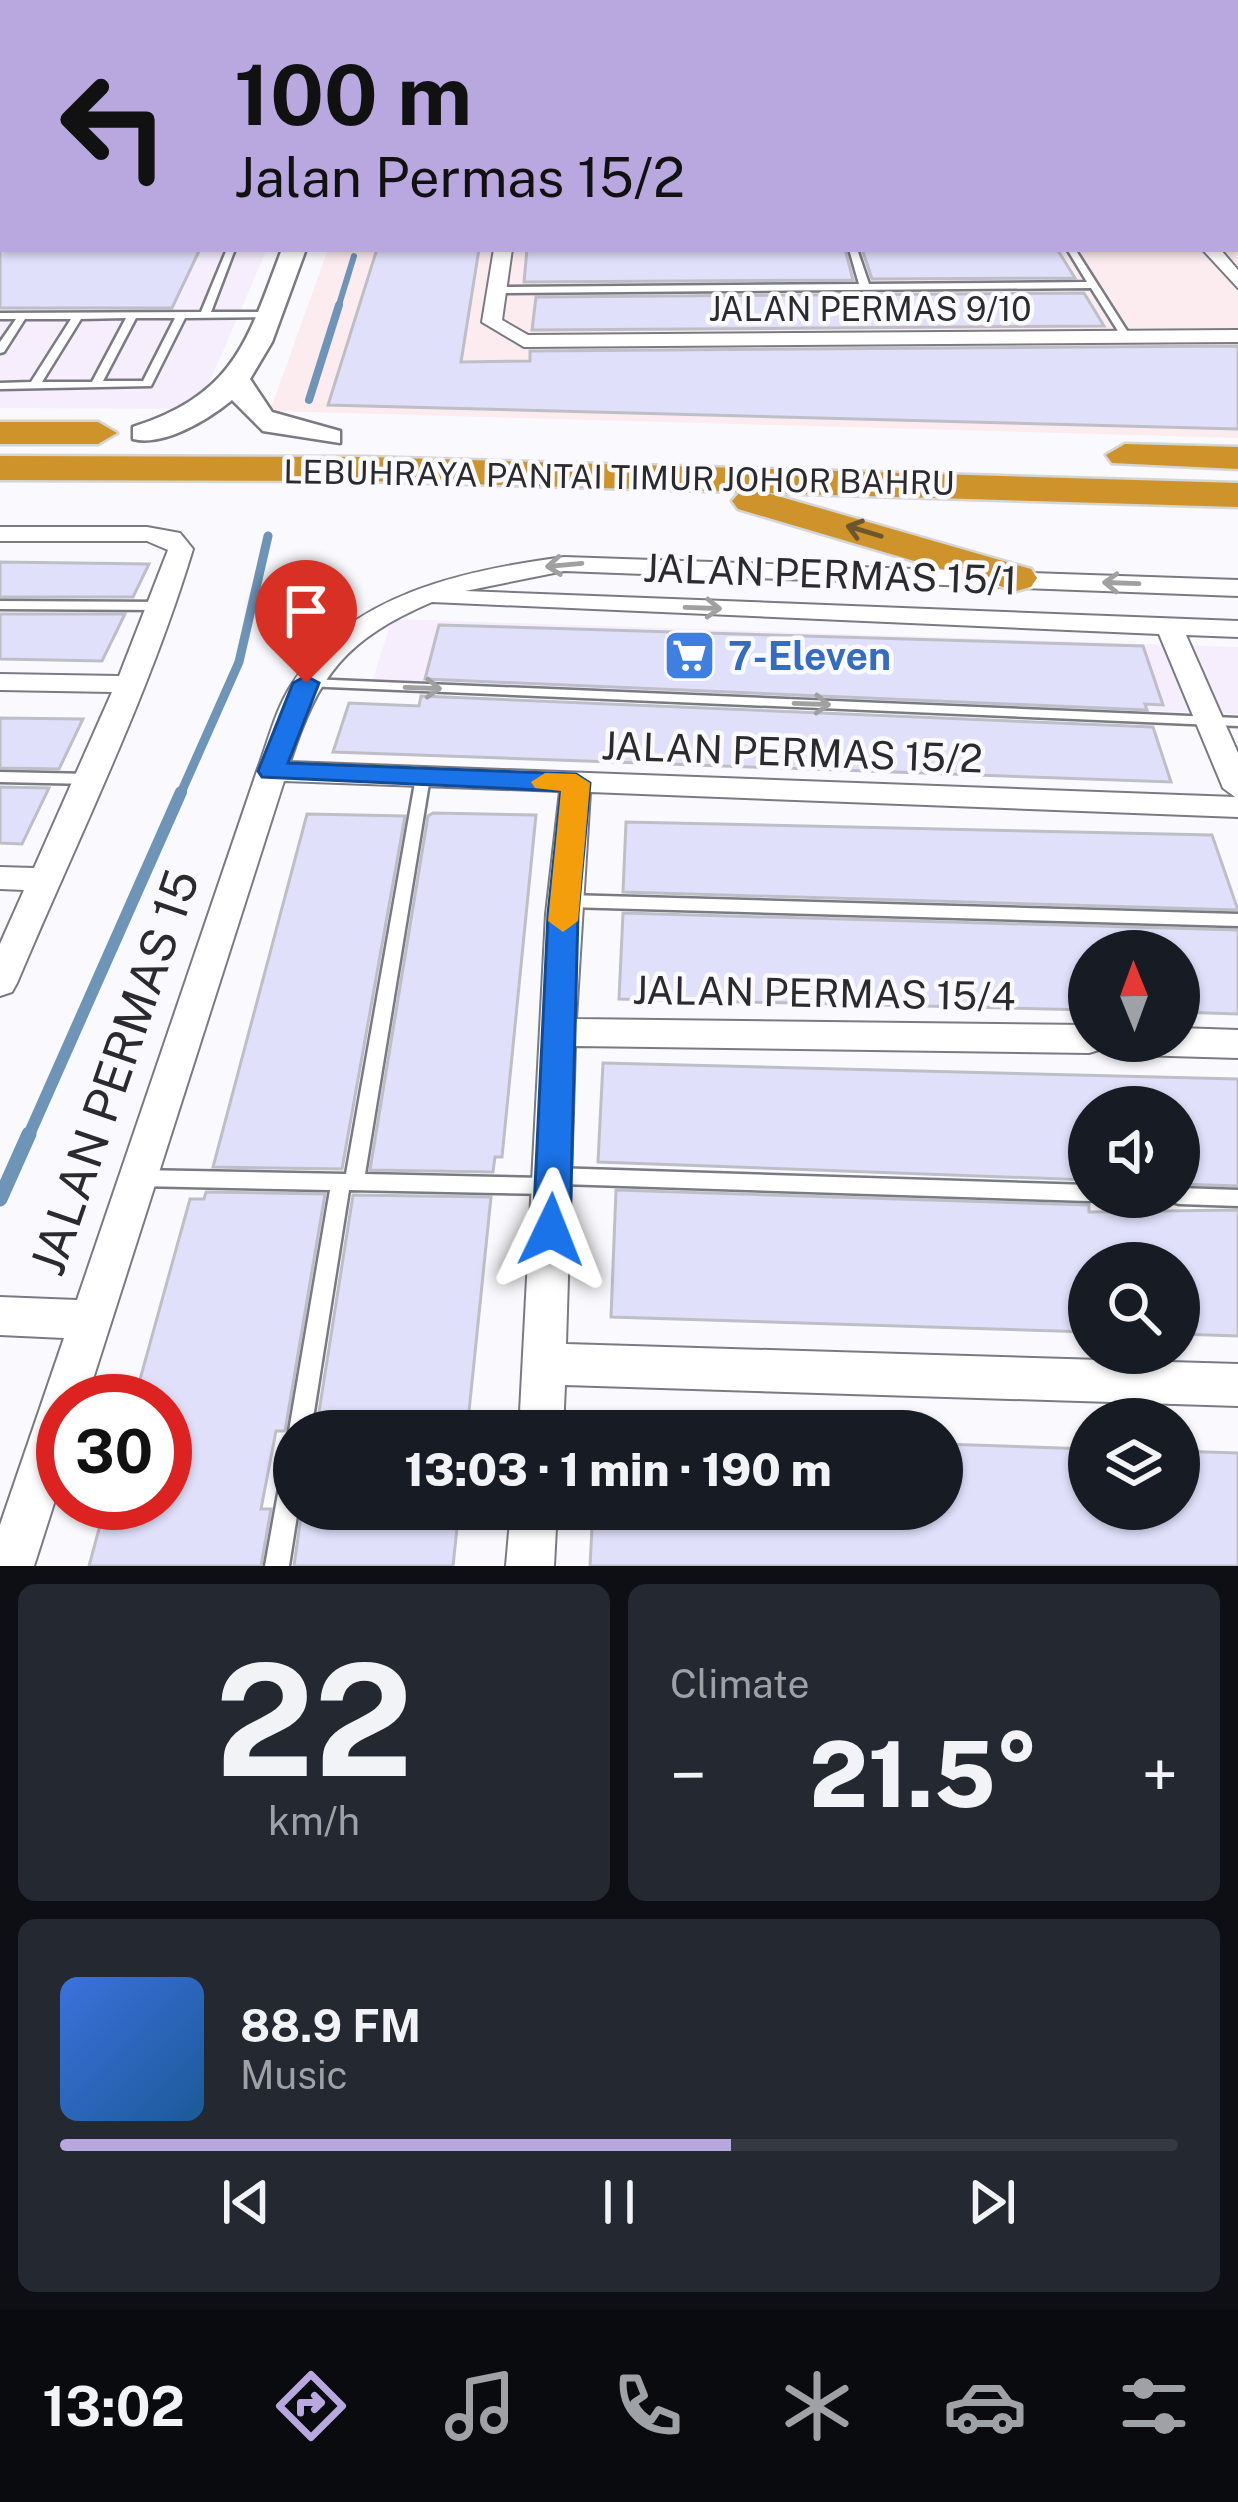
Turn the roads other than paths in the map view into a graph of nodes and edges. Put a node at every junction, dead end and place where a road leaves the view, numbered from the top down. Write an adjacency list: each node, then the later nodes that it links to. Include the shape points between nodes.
1 (230, 252): 14 (lane)
2 (293, 252): 15 (street)
3 (503, 252): 10 (street)
4 (854, 252): 9 (lane)
5 (1073, 252): 8 (lane)
6 (1213, 252): 7 (street)
7 (1238, 281)
8 (1094, 285): 9 (lane); 19 (lane)
9 (865, 286): 10 (lane)
10 (497, 290): 19 (street, JALAN PERMAS 9/10, via 492,322 524,341)
11 (182, 314): 13 (lane); 14 (lane); 23 (lane, via 147,384)
12 (78, 315): 13 (lane); 17 (lane); 22 (lane)
13 (133, 315): 23 (lane)
14 (205, 315): 15 (lane)
15 (268, 315): 21 (street)
16 (0, 316): 17 (lane)
17 (23, 316): 20 (lane)
18 (1238, 336): 19 (street, JALAN PERMAS 9/10)
19 (1126, 337)
20 (0, 350)
21 (239, 383): 26 (street, via 245,406 260,420); 28 (street)
22 (35, 385): 23 (lane); 24 (lane)
23 (96, 385)
24 (0, 386)
25 (0, 433): 28 (highway)
26 (330, 437): 28 (highway); 29 (highway)
27 (0, 451): 30 (highway, LEBUHRAYA PANTAI TIMUR JOHOR BAHRU)
28 (141, 451): 31 (highway); 33 (highway, LEBUHRAYA PANTAI TIMUR JOHOR BAHRU, via 366,469)
29 (1238, 458)
30 (1238, 471)
31 (0, 472)
32 (0, 489): 35 (highway, one-way to 32, via 731,499 309,486)
33 (1238, 495)
34 (0, 534): 39 (street, via 171,538 182,550)
35 (1016, 578): 36 (street, one-way to 35); 37 (street, one-way to 37, via 614,562 516,570)
36 (1238, 588)
37 (418, 597): 40 (street, JALAN PERMAS 15/1, one-way to 40); 44 (street, via 337,650)
38 (0, 605): 39 (lane)
39 (164, 607): 43 (street)
40 (1169, 626): 41 (street, JALAN PERMAS 15/1); 45 (street)
41 (1238, 629)
42 (0, 682): 43 (street)
43 (130, 683): 49 (street)
44 (306, 683): 45 (lane, one-way to 45); 46 (street, JALAN PERMAS 15)
45 (1224, 721): 51 (street)
46 (272, 771): 48 (street, JALAN PERMAS 15/2); 62 (street, JALAN PERMAS 15)
47 (0, 777): 49 (lane)
48 (423, 777): 50 (street, JALAN PERMAS 15/2); 64 (lane)
49 (90, 778): 54 (street)
50 (576, 783): 52 (street, JALAN PERMAS 15/2); 55 (street)
51 (1238, 788)
52 (1238, 807)
53 (0, 878): 54 (street)
54 (47, 880): 57 (street)
55 (564, 901): 56 (lane); 58 (street)
56 (1238, 920)
57 (0, 983)
58 (559, 1032): 59 (street, JALAN PERMAS 15/4); 63 (street)
59 (1068, 1040)
60 (1200, 1043): 61 (street)
61 (1238, 1044)
62 (135, 1178): 64 (lane); 69 (street, JALAN PERMAS 15)
63 (553, 1181): 64 (lane); 65 (lane); 70 (street)
64 (348, 1182): 72 (lane)
65 (1068, 1193)
66 (1200, 1197): 67 (lane)
67 (1238, 1198)
68 (0, 1316): 69 (street)
69 (87, 1320): 76 (street, JALAN PERMAS 15)
70 (547, 1364): 71 (street); 73 (street)
71 (1238, 1385)
72 (304, 1410)
73 (543, 1410)
74 (283, 1530): 77 (lane)
75 (533, 1530): 78 (street)
76 (10, 1566)
77 (277, 1566)
78 (530, 1566)

